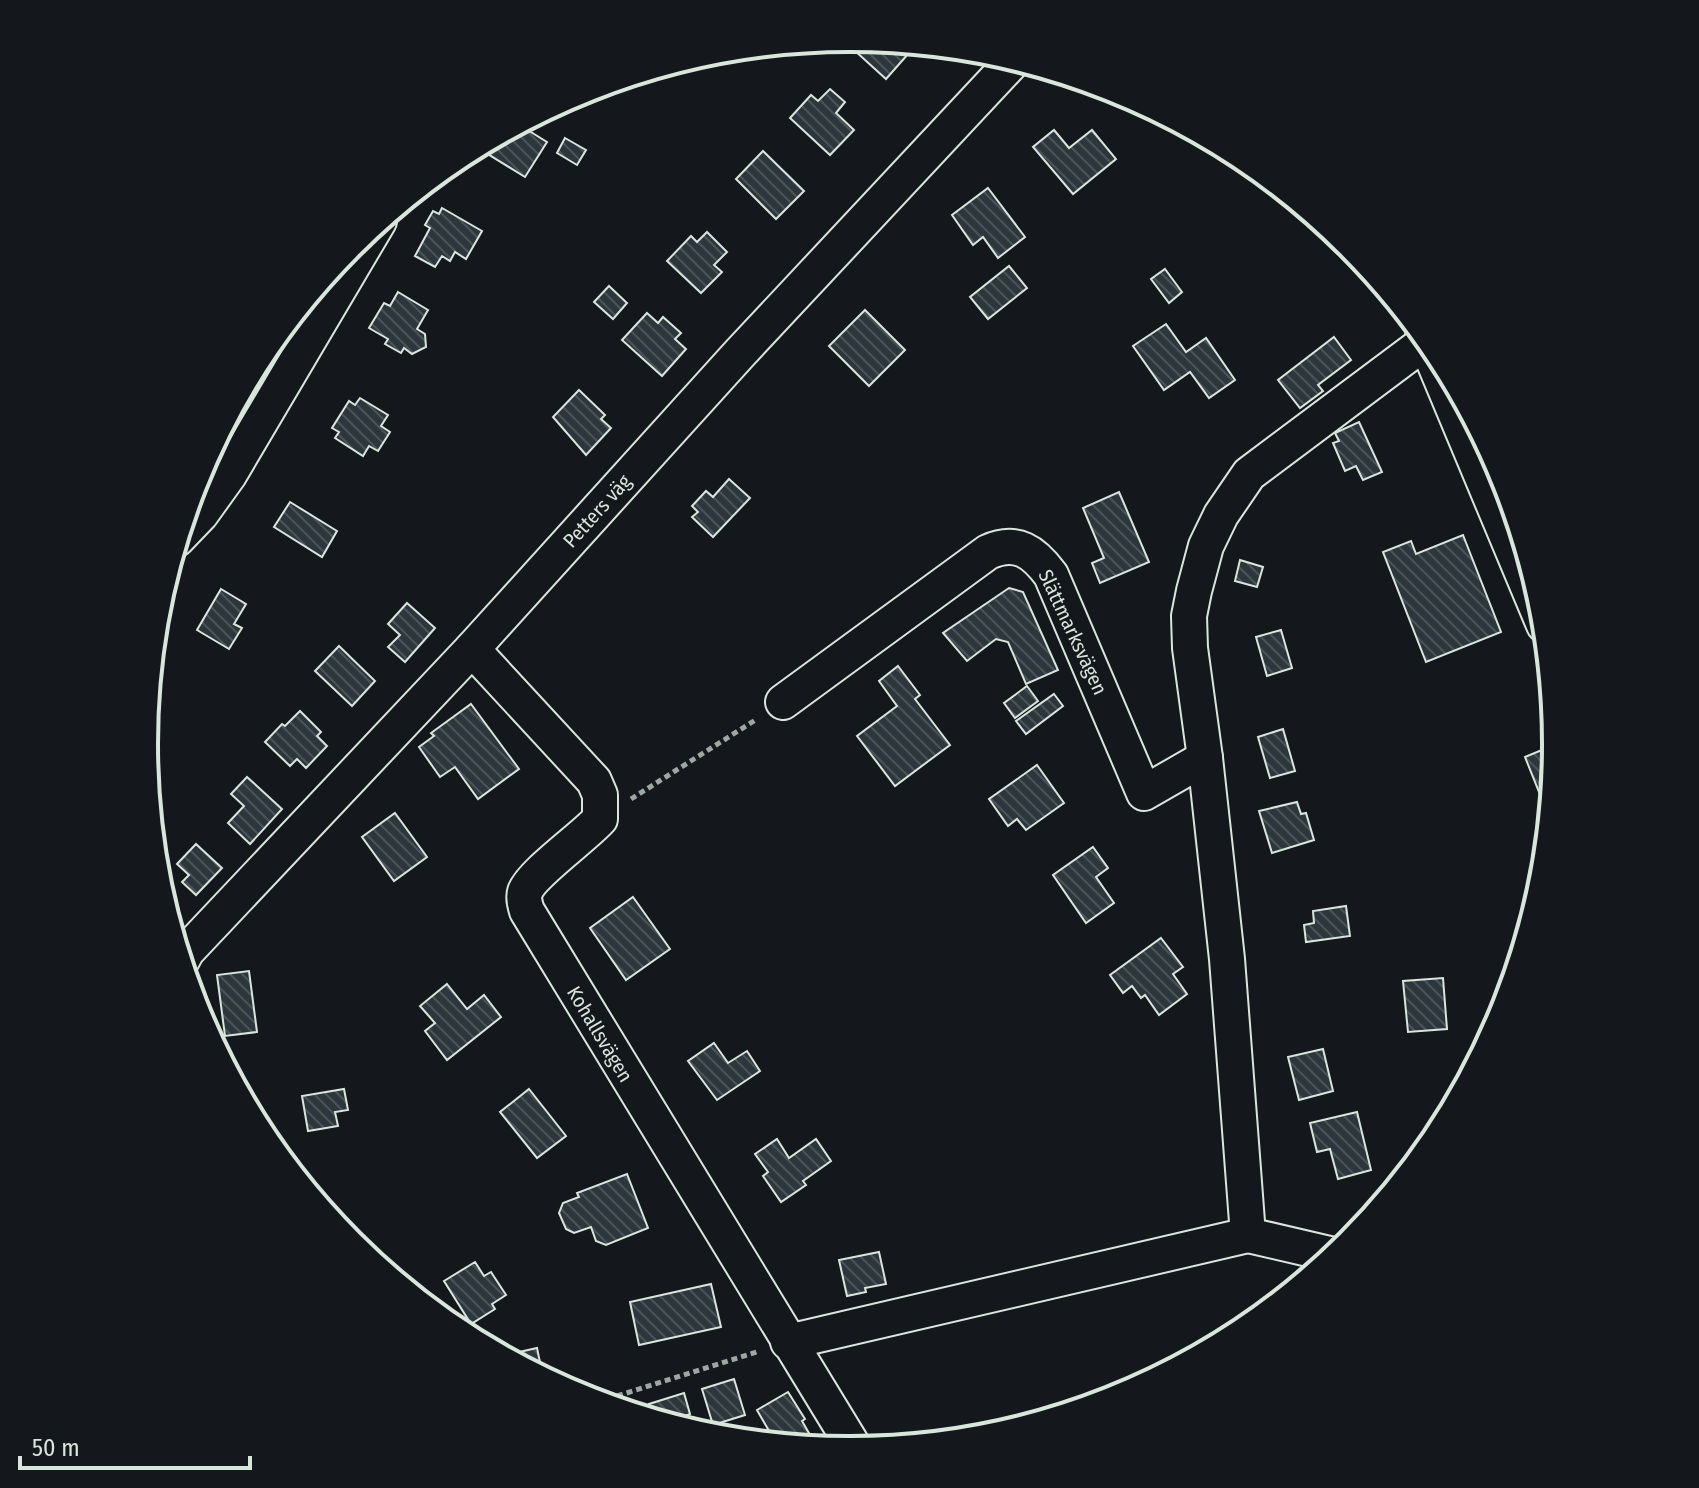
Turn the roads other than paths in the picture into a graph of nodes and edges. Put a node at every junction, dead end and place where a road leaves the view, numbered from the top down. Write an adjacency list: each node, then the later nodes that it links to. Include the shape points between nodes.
1 (1005, 70): 7 (street, Petters väg)
2 (357, 258): 5 (street, via 229,475)
3 (1415, 346): 9 (street, via 1249,474 1221,515 1206,546 1189,616)
4 (1448, 397): 6 (street)
5 (194, 521)
6 (1516, 558)
7 (472, 649): 10 (street, Petters väg); 13 (street, Kohallsvägen, via 594,781 600,795 600,819 531,881 524,894 527,911)
8 (783, 702): 9 (street, Slättmarksvägen, via 988,552 1015,547 1038,558 1051,575 1144,793)
9 (1205, 758): 11 (street)
10 (189, 949)
11 (1248, 1235): 12 (street); 13 (street)
12 (1319, 1252)
13 (788, 1342): 14 (street, Kohallsvägen)
14 (847, 1436)

